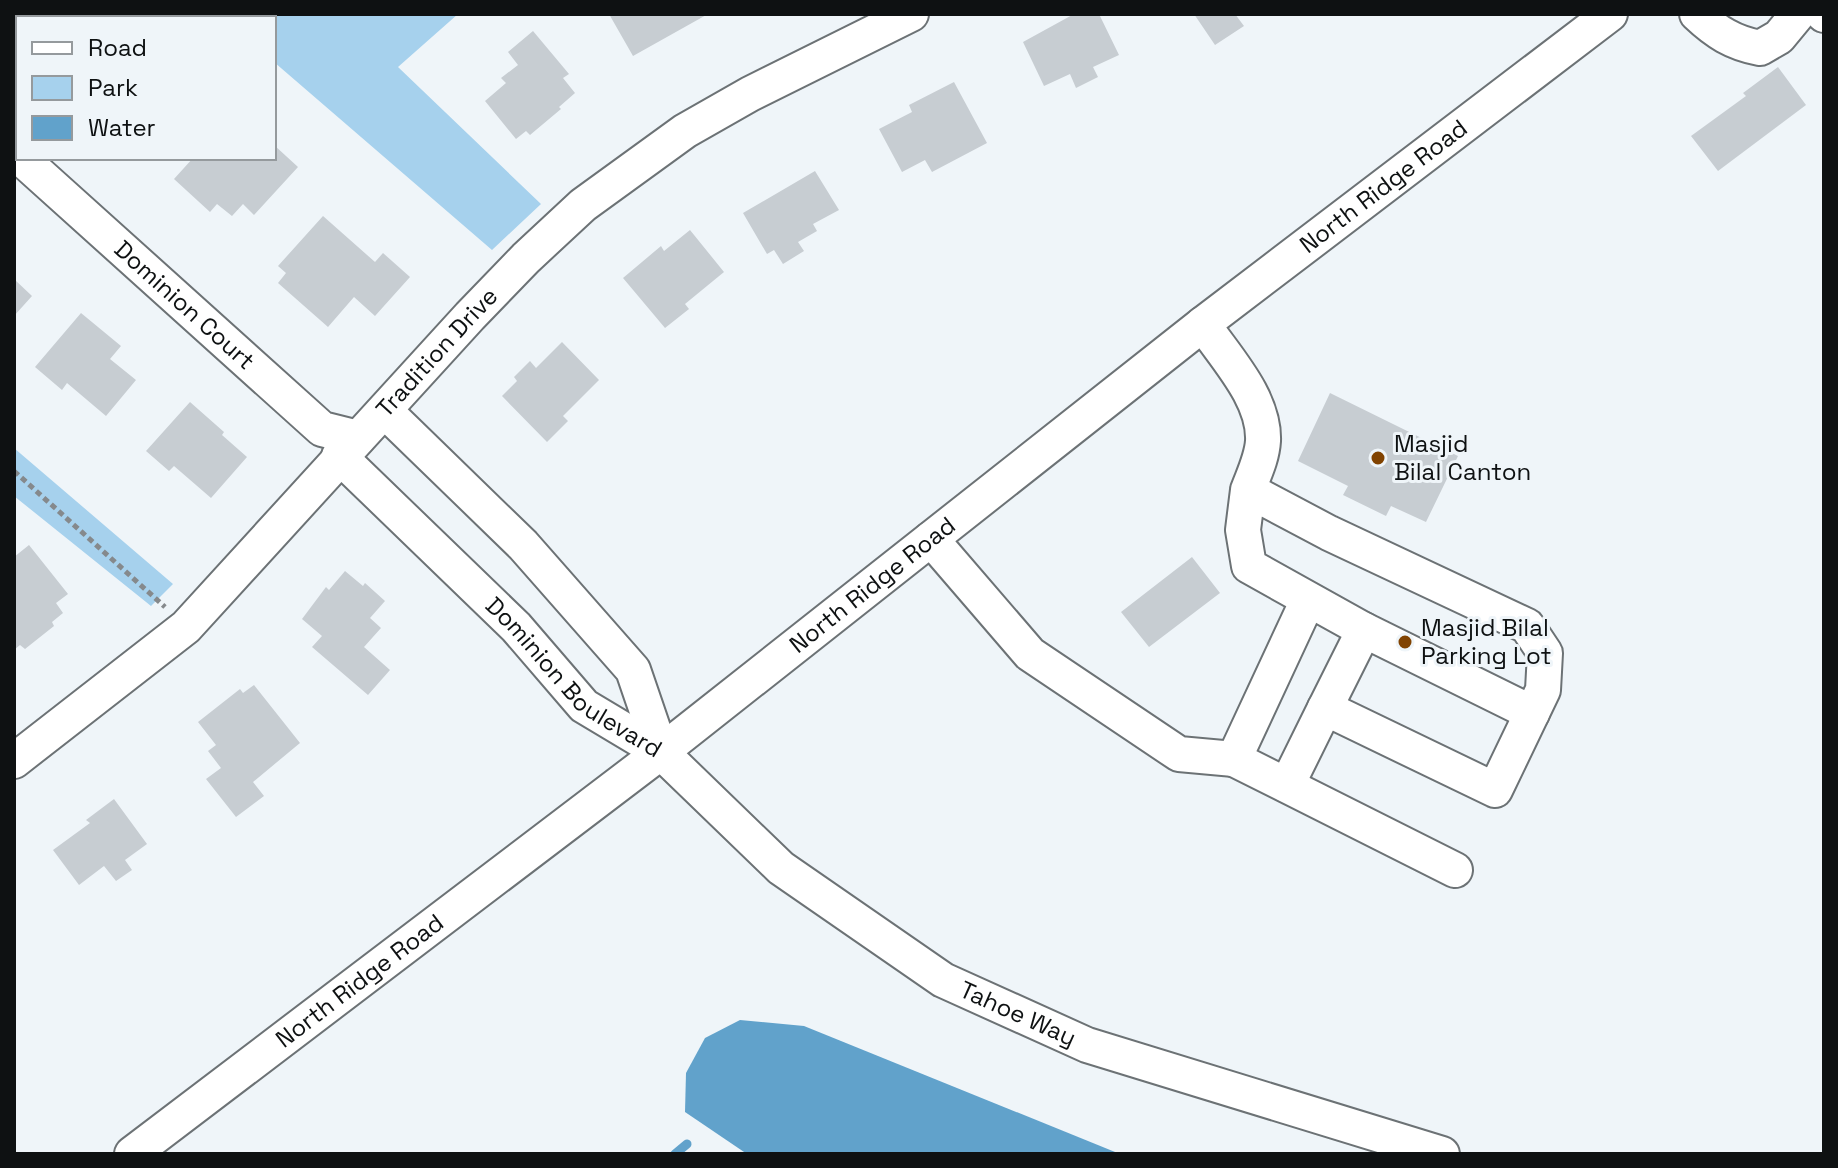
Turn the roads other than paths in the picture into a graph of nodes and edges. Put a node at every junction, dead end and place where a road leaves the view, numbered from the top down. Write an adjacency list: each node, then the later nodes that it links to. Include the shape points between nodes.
1 (911, 14): 7 (street, Tradition Drive, via 685,131 583,205 460,326)
2 (1610, 14): 6 (street, North Ridge Road)
3 (1697, 14): 4 (street, via 1737,44 1760,48 1779,37)
4 (1798, 14)
5 (24, 160): 8 (street, Dominion Court)
6 (1203, 324): 9 (street, via 1253,398 1262,424 1263,442); 10 (street, North Ridge Road)
7 (385, 411): 8 (street, Tradition Drive); 15 (street, Dominion Boulevard, via 523,545 633,670)
8 (348, 447): 15 (street, Dominion Boulevard, via 584,706); 17 (street, Tradition Drive, via 186,627)
9 (1248, 490): 11 (street, via 1236,531 1249,566); 14 (street, via 1527,626 1545,653 1543,690)
10 (931, 539): 15 (street, North Ridge Road); 16 (street, via 1030,654 1179,754)
11 (1308, 600): 12 (street); 16 (street)
12 (1364, 630): 13 (street); 14 (street)
13 (1325, 708): 14 (street, via 1495,790); 18 (street)
14 (1532, 713)
15 (661, 752): 20 (street, North Ridge Road); 21 (street, Tahoe Way, via 781,868 943,980 1087,1045)
16 (1234, 759): 18 (street)
17 (14, 761)
18 (1287, 785): 19 (street)
19 (1455, 870)
20 (132, 1154)
21 (1442, 1154)

